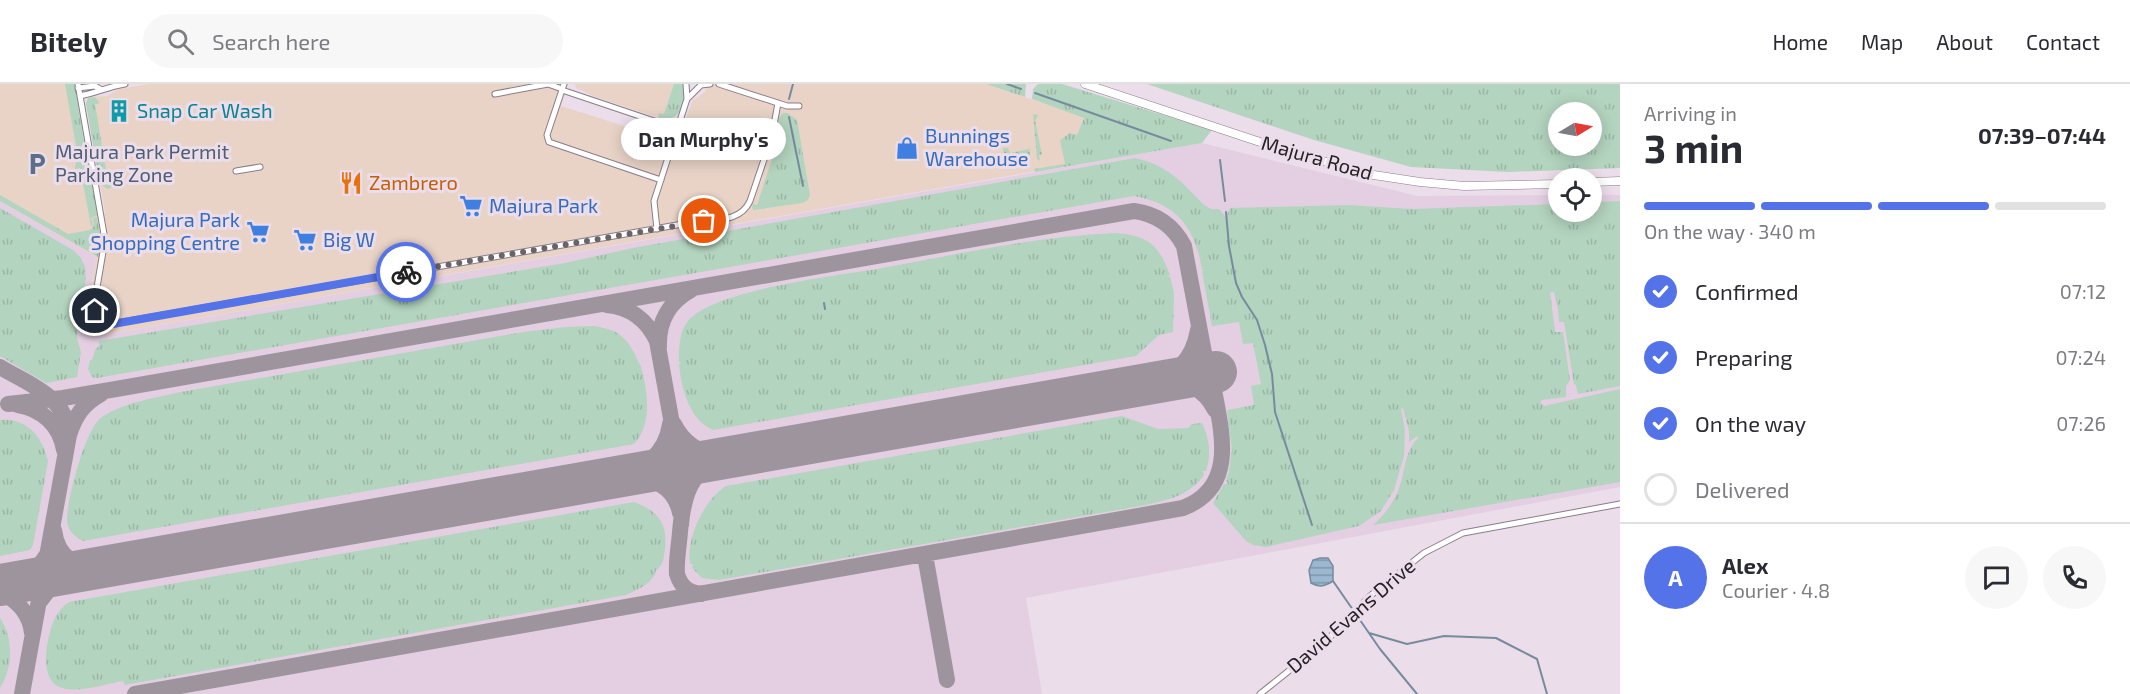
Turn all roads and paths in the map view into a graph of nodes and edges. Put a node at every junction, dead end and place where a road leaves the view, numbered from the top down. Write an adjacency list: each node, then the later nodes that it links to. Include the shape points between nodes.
1 (125, 84): 8 (street)
2 (687, 84): 6 (street); 12 (street)
3 (710, 84): 6 (street)
4 (719, 84): 13 (street)
5 (1085, 84): 21 (main road, Majura Road, via 1367,174 1464,186)
6 (701, 85): 12 (street)
7 (78, 86): 8 (street); 11 (street)
8 (100, 88): 11 (street, via 96,93)
9 (563, 88): 10 (street, via 548,84); 15 (street); 18 (street, via 547,136 549,142)
10 (495, 94)
11 (80, 96): 22 (street, via 105,240 94,305 98,316 113,324)
12 (687, 99): 15 (street)
13 (778, 103): 14 (street); 22 (street, via 770,142 744,212 729,218)
14 (799, 106)
15 (678, 129): 18 (street)
16 (260, 167): 17 (street)
17 (236, 171)
18 (661, 180): 22 (street, via 654,203)
19 (1620, 181): 20 (main road)
20 (1602, 182)
21 (1548, 184)
22 (657, 229)
23 (1620, 504): 24 (street, David Evans Drive, via 1463,533 1424,553)
24 (1260, 694)

